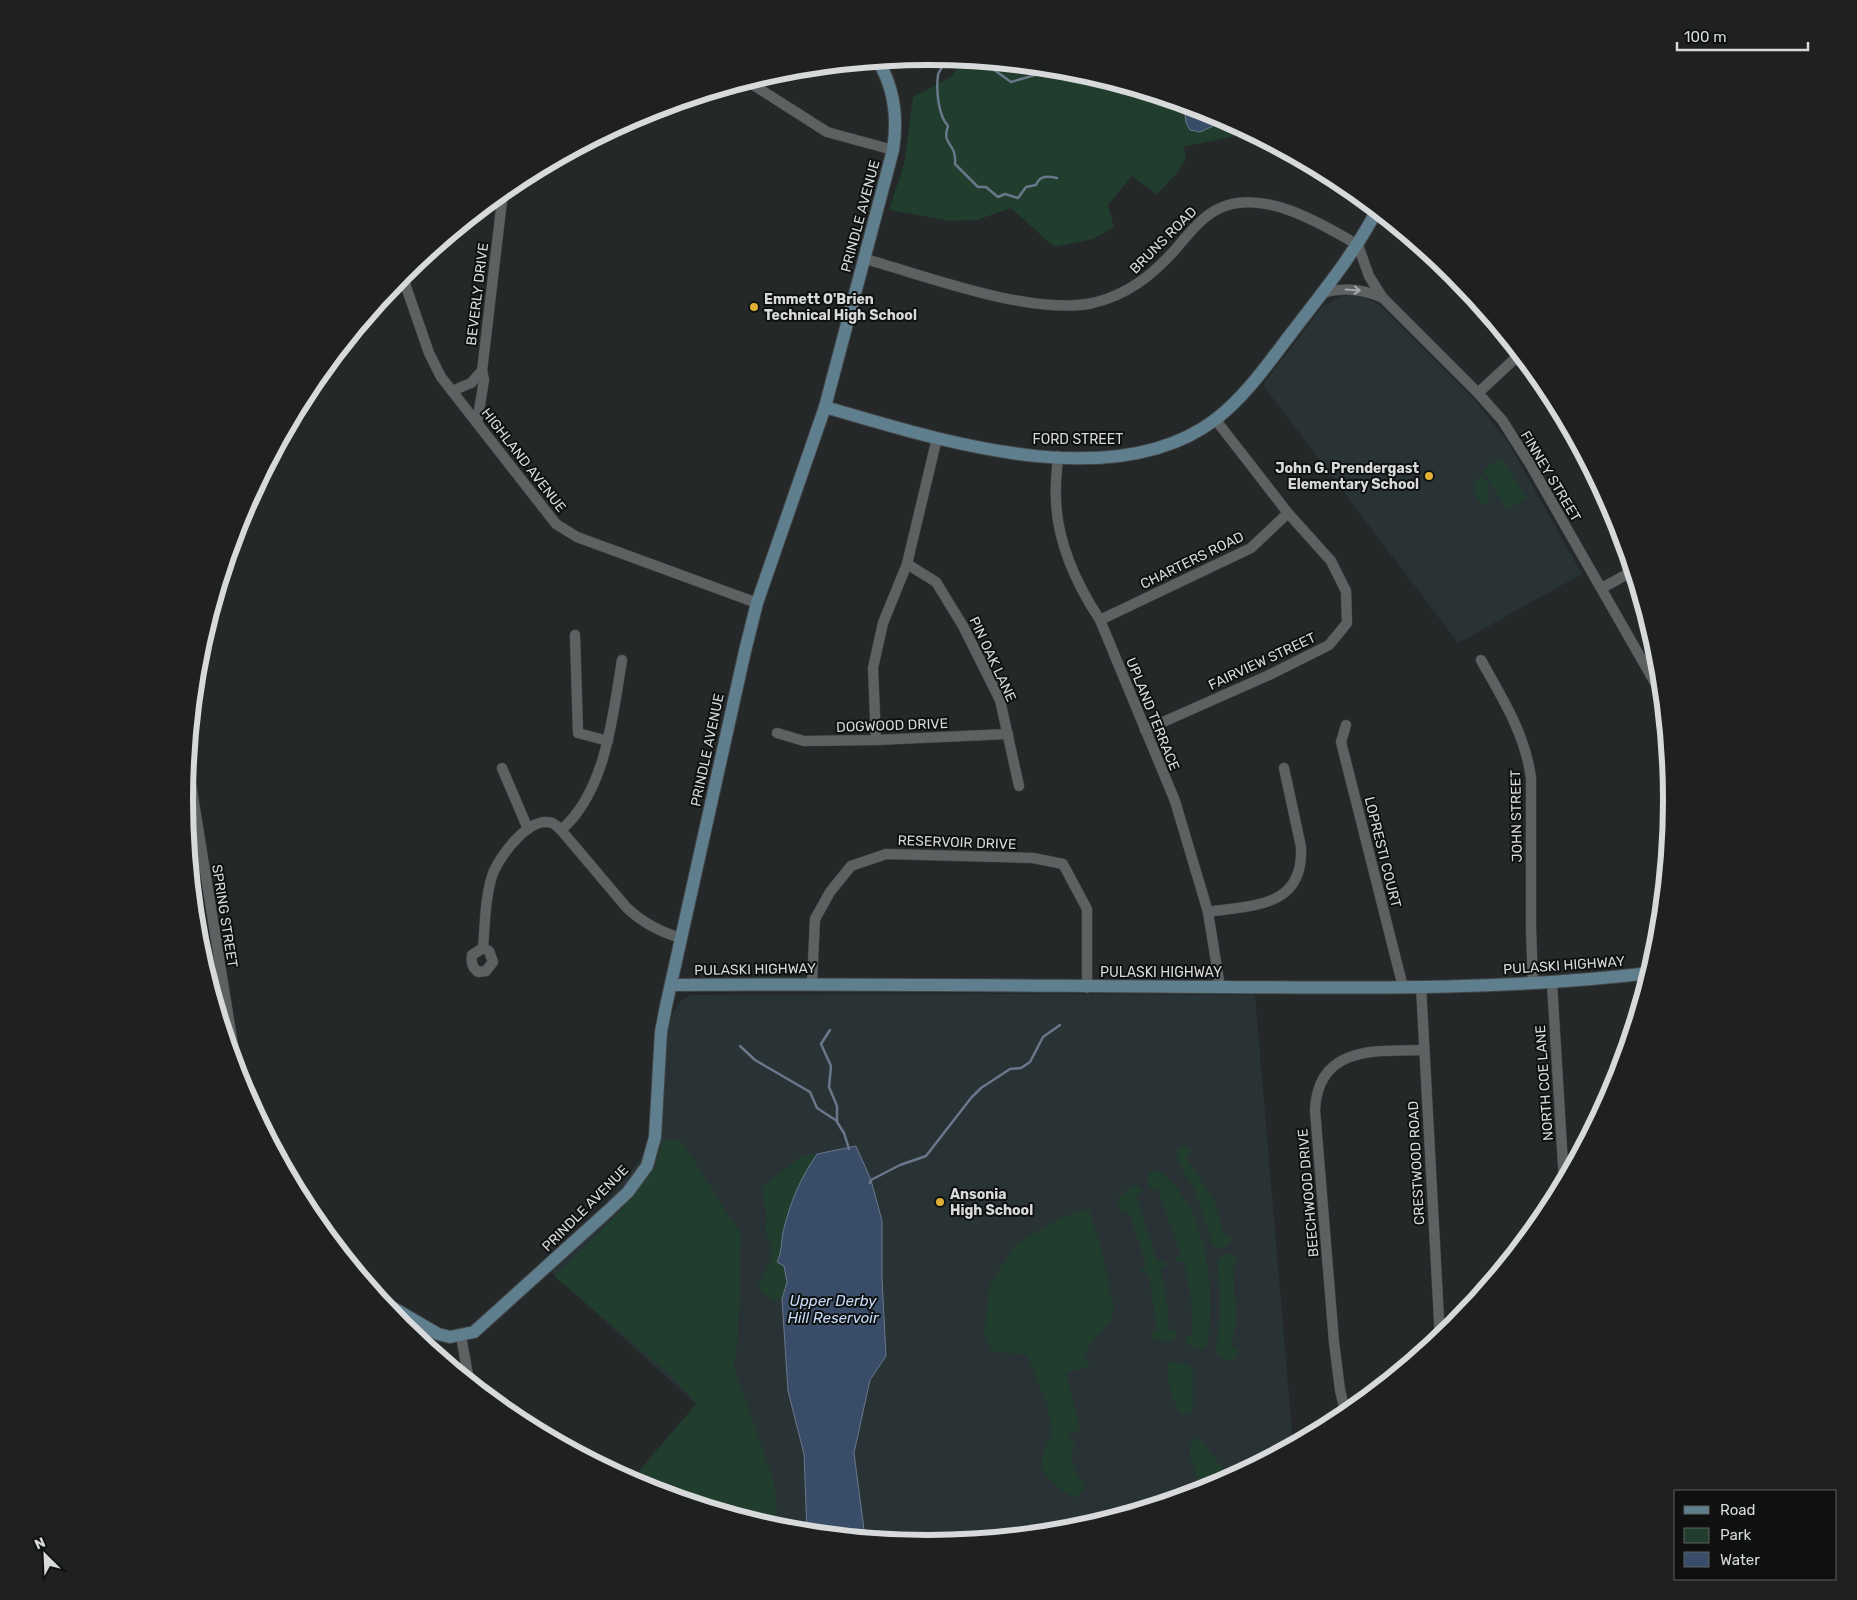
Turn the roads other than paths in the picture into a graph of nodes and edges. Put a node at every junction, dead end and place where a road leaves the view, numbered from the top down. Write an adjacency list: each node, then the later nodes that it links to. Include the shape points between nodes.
1 (881, 67): 3 (main road, PRINDLE AVENUE, via 894,103 896,132)
2 (754, 86): 3 (street, via 827,132)
3 (893, 150): 7 (main road, PRINDLE AVENUE)
4 (502, 202): 12 (street, BEVERLY DRIVE)
5 (1374, 216): 6 (main road, FORD STREET)
6 (1358, 245): 7 (street, BRUNS ROAD, via 1299,215 1265,203 1241,201 1227,204 1206,216 1158,269 1135,287 1094,302 1070,306 1013,299); 9 (main road, FORD STREET); 10 (street, FINNEY STREET, via 1368,276)
7 (864, 259): 15 (main road, PRINDLE AVENUE)
8 (405, 284): 13 (street, HIGHLAND AVENUE, via 429,353 441,378)
9 (1322, 293): 10 (street, FINNEY STREET, one-way to 10, via 1335,289 1358,290); 16 (main road, FORD STREET, via 1261,373)
10 (1382, 297): 14 (street, FINNEY STREET)
11 (1516, 358): 14 (street)
12 (482, 371): 13 (street, via 472,383); 17 (street, BEVERLY DRIVE, via 484,380)
13 (452, 391): 17 (street, HIGHLAND AVENUE)
14 (1478, 393): 23 (street, FINNEY STREET, via 1502,420 1530,464)
15 (825, 407): 18 (main road, FORD STREET); 24 (main road, PRINDLE AVENUE)
16 (1215, 419): 19 (main road, FORD STREET, via 1176,441 1147,450 1113,456); 20 (street, FAIRVIEW STREET)
17 (477, 423): 24 (street, HIGHLAND AVENUE, via 550,518 567,532)
18 (937, 438): 19 (main road, FORD STREET, via 993,451); 21 (street)
19 (1058, 456): 25 (street, UPLAND TERRACE, via 1056,500 1070,566 1082,593)
20 (1288, 513): 25 (street, CHARTERS ROAD, via 1251,548); 31 (street, FAIRVIEW STREET, via 1331,561 1346,591 1347,623 1329,645)
21 (908, 564): 33 (street, PIN OAK LANE, via 936,582 963,626 1000,700); 35 (street, via 883,623 873,668)
22 (1627, 574): 23 (street)
23 (1602, 588): 29 (street, FINNEY STREET)
24 (757, 603): 43 (main road, PRINDLE AVENUE)
25 (1100, 620): 31 (street, UPLAND TERRACE)
26 (575, 635): 34 (street, via 578,734)
27 (622, 660): 34 (street)
28 (1481, 660): 48 (street, JOHN STREET, via 1514,719 1531,778)
29 (1653, 678)
30 (1346, 725): 52 (street, LOPRESTI COURT, via 1341,742)
31 (1145, 730): 42 (street, UPLAND TERRACE, via 1175,801)
32 (777, 733): 35 (street, DOGWOOD DRIVE, via 804,741)
33 (1008, 734): 35 (street, DOGWOOD DRIVE); 38 (street, PIN OAK LANE)
34 (608, 740): 41 (street, via 594,783 574,816)
35 (876, 740)
36 (502, 768): 40 (street)
37 (1284, 768): 42 (street, via 1301,847 1302,860 1294,884 1284,894 1268,902)
38 (1020, 786)
39 (193, 797): 54 (street, SPRING STREET)
40 (528, 829): 41 (street, via 552,823); 44 (street, via 510,846 493,874 486,902)
41 (561, 830): 43 (street, via 627,908 650,926)
42 (1208, 912): 51 (street, UPLAND TERRACE)
43 (681, 938): 49 (main road, PRINDLE AVENUE)
44 (483, 948)
45 (1642, 973): 47 (main road, PULASKI HIGHWAY)
46 (812, 983): 49 (main road, PULASKI HIGHWAY); 53 (main road, PULASKI HIGHWAY); 53 (street, RESERVOIR DRIVE, via 815,919 830,892 851,866 886,854 1033,858 1063,864 1087,909)
47 (1552, 983): 48 (main road, PULASKI HIGHWAY); 56 (street, NORTH COE LANE)
48 (1533, 984): 50 (main road, PULASKI HIGHWAY)
49 (671, 986): 59 (main road, PRINDLE AVENUE, via 662,1032 655,1137 647,1166 628,1192 499,1311 474,1332)
50 (1421, 986): 52 (main road, PULASKI HIGHWAY); 55 (street, CRESTWOOD ROAD)
51 (1220, 987): 52 (main road, PULASKI HIGHWAY); 53 (main road, PULASKI HIGHWAY)
52 (1403, 987)
53 (1087, 988)
54 (230, 1026)
55 (1424, 1050): 58 (street, CRESTWOOD ROAD); 61 (street, BEECHWOOD DRIVE, via 1366,1051 1327,1071 1318,1088 1315,1110 1333,1332)
56 (1563, 1171)
57 (404, 1315): 59 (main road, via 432,1332)
58 (1439, 1328)
59 (461, 1336): 60 (street)
60 (468, 1372)
61 (1344, 1406)

